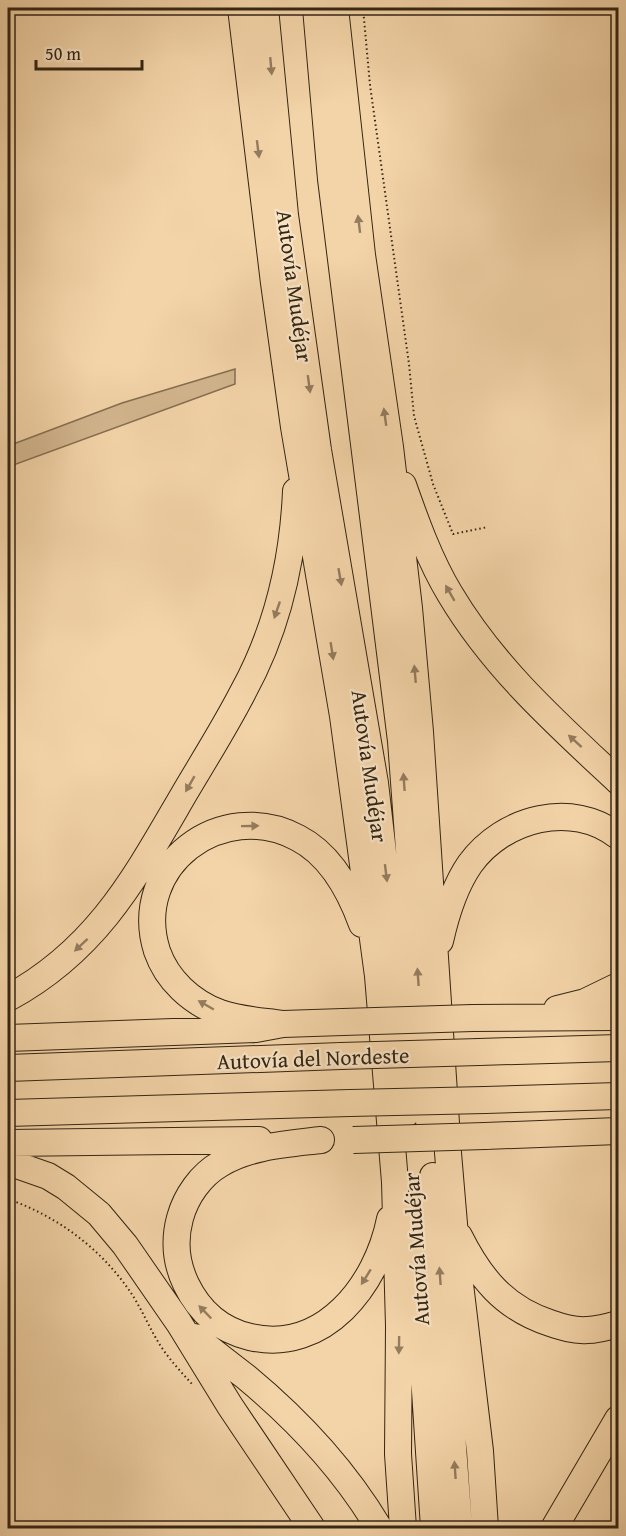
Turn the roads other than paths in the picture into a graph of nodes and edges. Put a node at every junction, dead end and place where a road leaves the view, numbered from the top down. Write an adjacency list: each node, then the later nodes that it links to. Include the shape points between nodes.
1 (241, 8): 5 (highway, one-way to 5)
2 (265, 8): 35 (highway, Autovía Mudéjar, one-way to 35, via 285,215 318,450 375,783 398,983)
3 (316, 8): 36 (highway, Autovía Mudéjar, one-way to 3, via 401,741 331,179)
4 (335, 8): 6 (highway, one-way to 4, via 362,255)
5 (294, 427): 10 (highway, one-way to 10, via 341,704); 12 (highway, one-way to 12, via 296,491 290,554 264,648 244,691 135,878 112,910 64,960)
6 (390, 447): 7 (highway, one-way to 6, via 517,685 464,617 433,561); 9 (highway, one-way to 6, via 413,648)
7 (618, 781)
8 (618, 836): 9 (highway, via 575,817 531,820 500,835 471,863 459,882 445,919)
9 (436, 965): 28 (highway)
10 (378, 976): 15 (highway, one-way to 10, via 219,1012 179,988 162,965 152,933 155,895 171,863 196,841 227,829 259,826 286,832 311,846 336,871 346,888 367,936); 27 (highway)
11 (618, 986): 14 (highway, via 563,1008)
12 (8, 998)
13 (618, 1017): 14 (highway)
14 (483, 1018): 15 (highway, bridge)
15 (283, 1024): 16 (highway, via 256,1029)
16 (8, 1038)
17 (618, 1048): 18 (highway, Autovía del Nordeste, bridge)
18 (8, 1068)
19 (618, 1096): 20 (highway, Autovía del Nordeste, bridge)
20 (8, 1113)
21 (618, 1131): 22 (highway)
22 (545, 1133): 23 (highway, bridge); 25 (highway)
23 (321, 1140): 24 (highway); 27 (highway, one-way to 23, via 382,1244 367,1277 342,1312 296,1338 276,1341 227,1330 201,1308 182,1276 176,1244 182,1210 205,1174 219,1164 259,1149)
24 (8, 1143)
25 (618, 1149)
26 (8, 1162): 29 (highway, via 48,1176 84,1200 125,1245)
27 (395, 1182): 34 (highway, one-way to 34, via 398,1454)
28 (454, 1226): 30 (highway, via 470,1257 496,1292 529,1316 585,1331); 37 (highway, via 477,1417)
29 (179, 1323): 32 (highway); 33 (highway, via 301,1426 344,1474)
30 (618, 1324)
31 (618, 1419): 38 (highway)
32 (312, 1528)
33 (379, 1528)
34 (403, 1528)
35 (434, 1528)
36 (459, 1528)
37 (485, 1528)
38 (554, 1528)

